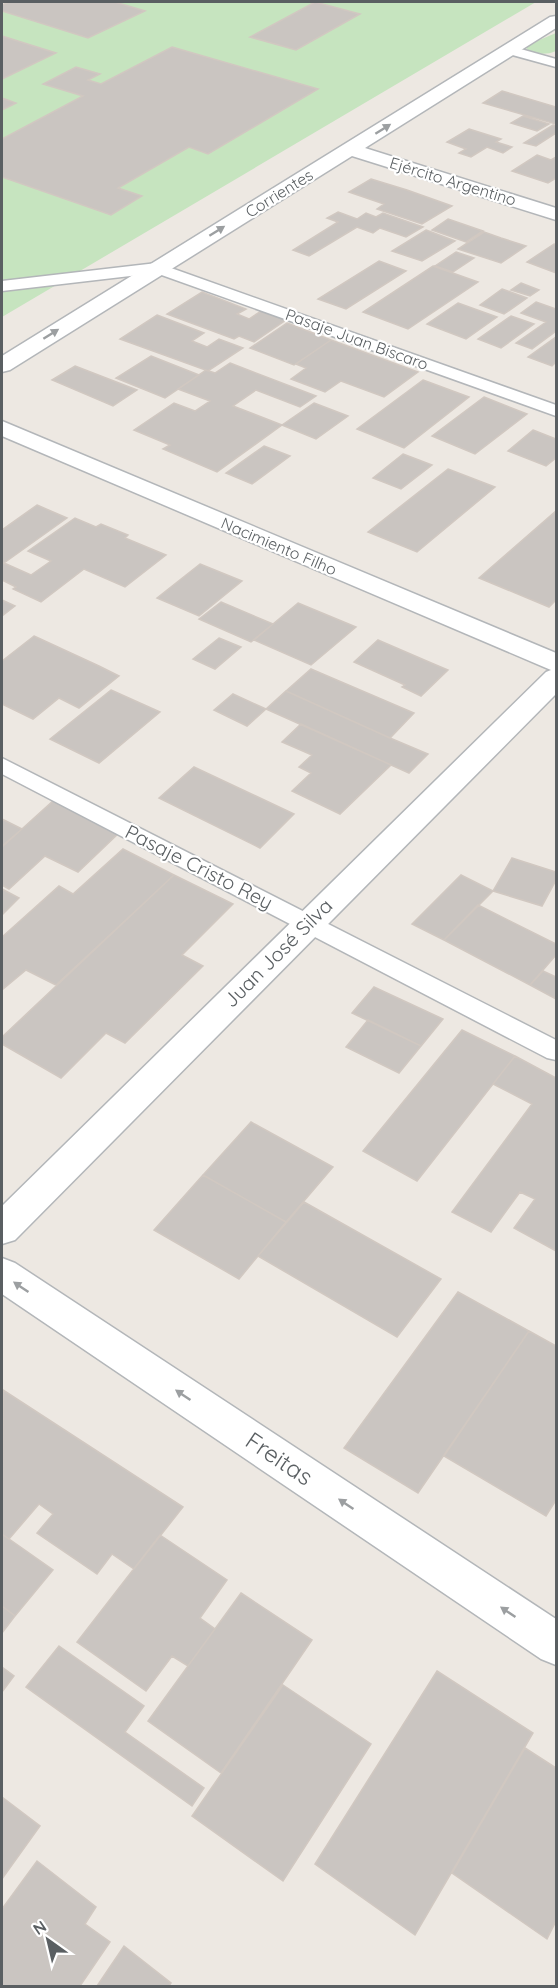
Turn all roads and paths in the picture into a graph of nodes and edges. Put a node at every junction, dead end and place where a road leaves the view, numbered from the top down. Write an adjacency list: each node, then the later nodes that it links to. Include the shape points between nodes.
1 (556, 21): 2 (street, Corrientes)
2 (510, 50): 3 (lane); 4 (street, Corrientes, one-way to 2)
3 (556, 63)
4 (350, 149): 5 (street, Ejército Argentino); 6 (street, Corrientes, one-way to 4)
5 (556, 214)
6 (157, 268): 7 (lane); 8 (street, Corrientes, one-way to 6); 9 (lane, Pasaje Juan Biscaro)
7 (2, 286)
8 (2, 365)
9 (556, 411)
10 (2, 428): 11 (street, Nacimiento Filho)
11 (556, 663)
12 (556, 678): 14 (street, Juan José Silva)
13 (2, 765): 14 (lane, Pasaje Cristo Rey)
14 (308, 923): 15 (lane, Pasaje Cristo Rey); 16 (street, Juan José Silva)
15 (556, 1051)
16 (2, 1229)
17 (2, 1274): 18 (street, Freitas, one-way to 17)
18 (556, 1644)

